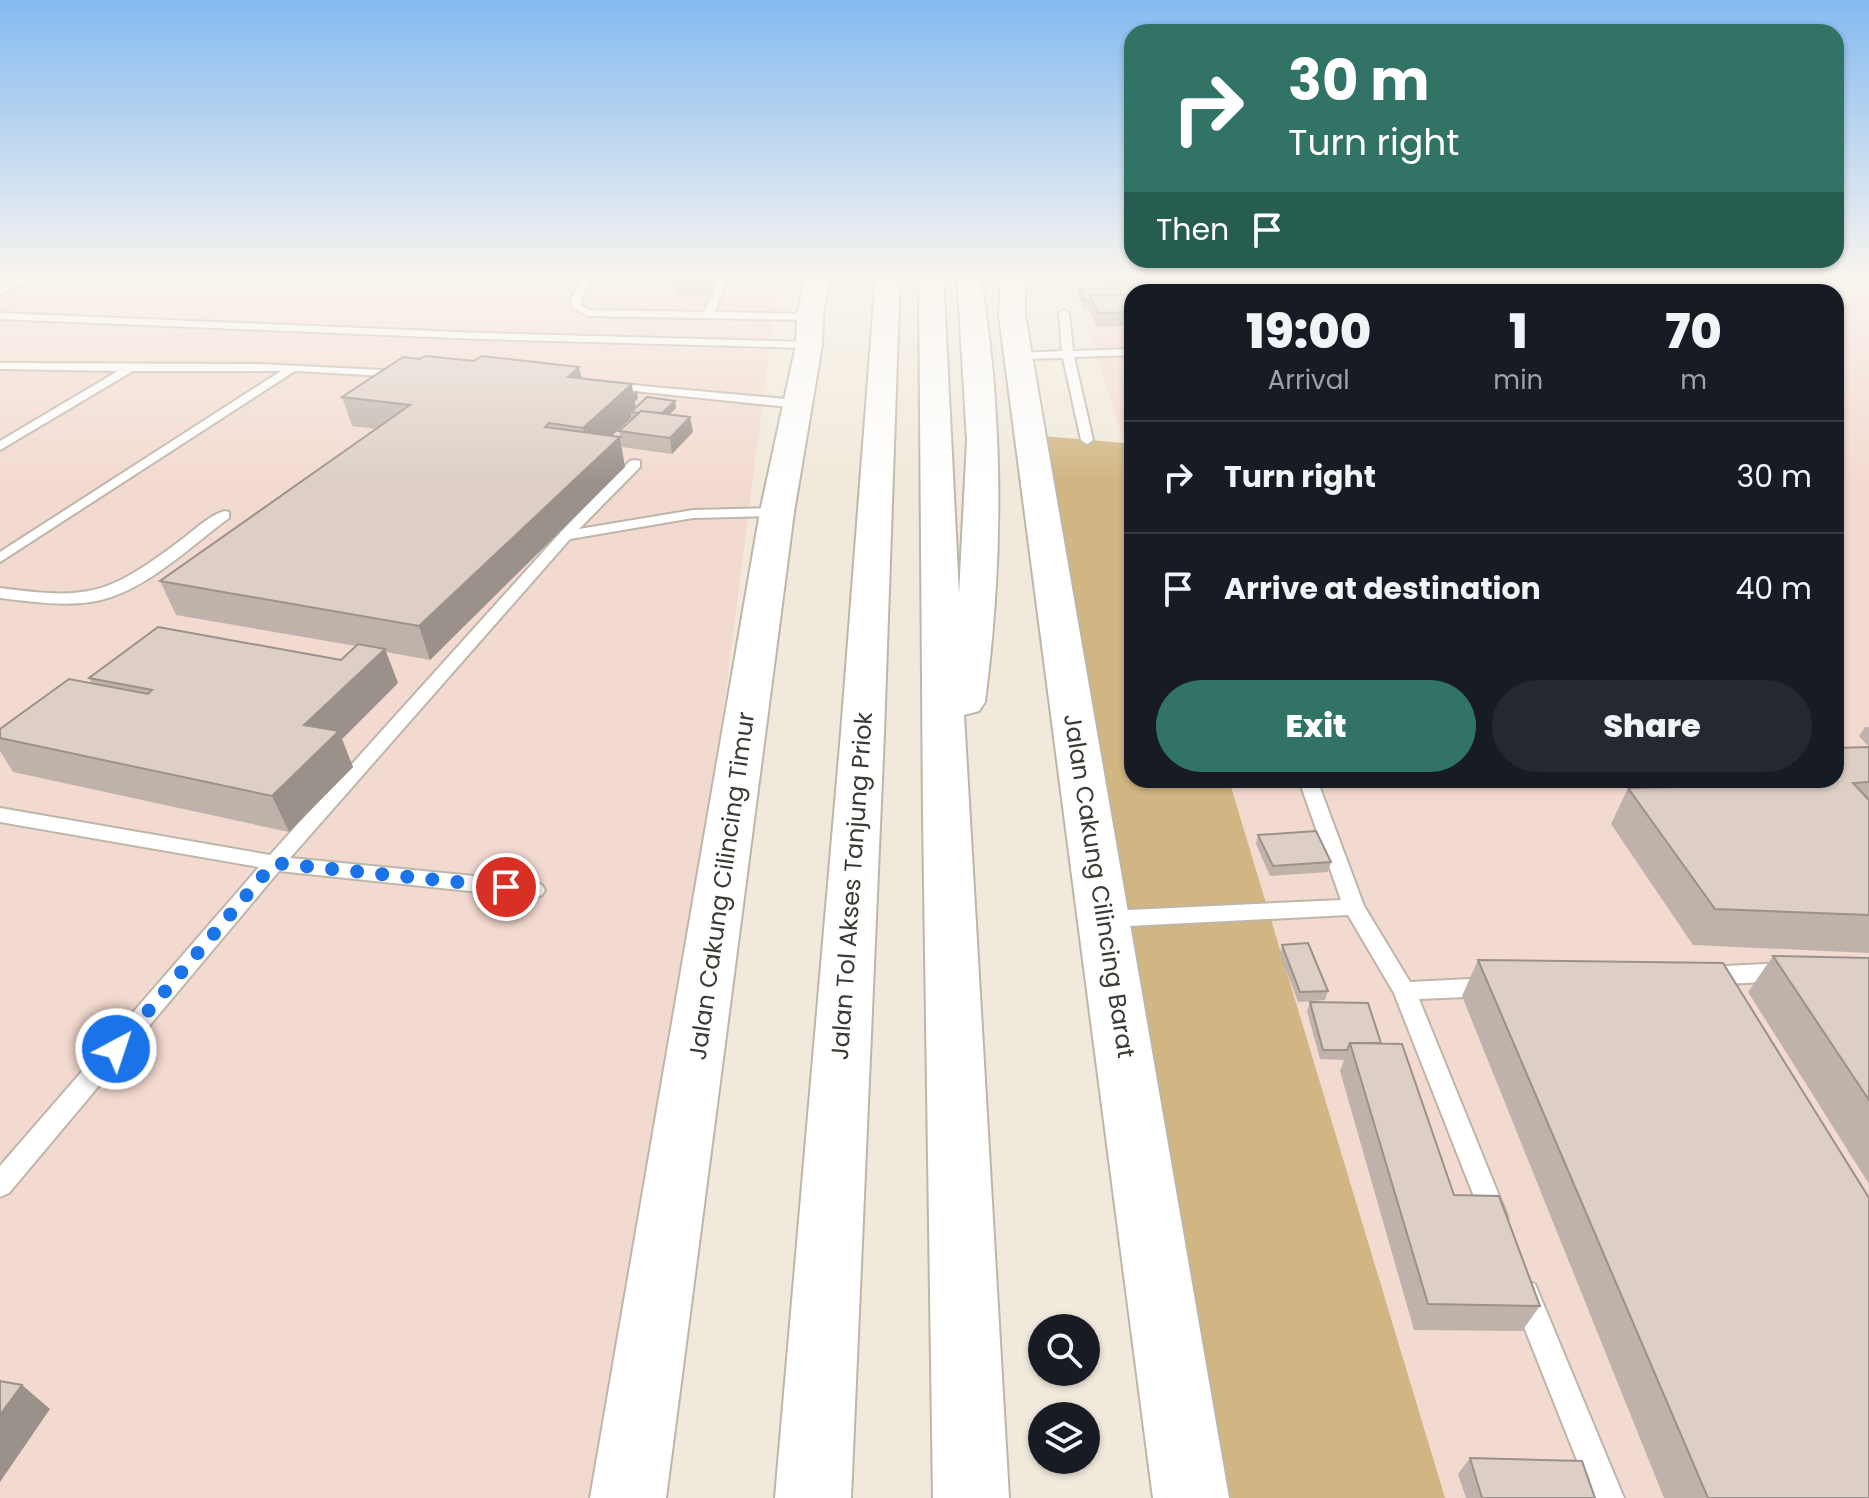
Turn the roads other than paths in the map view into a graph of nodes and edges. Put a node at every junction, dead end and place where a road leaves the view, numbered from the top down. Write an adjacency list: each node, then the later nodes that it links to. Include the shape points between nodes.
1 (807, 344): 14 (highway, Jalan Cakung Cilincing Timur)
2 (885, 344): 38 (highway, Jalan Tol Akses Tanjung Priok)
3 (933, 344): 25 (highway)
4 (976, 344): 25 (highway, via 982,550)
5 (1034, 344): 8 (highway, Jalan Cakung Cilincing Barat)
6 (1049, 344): 8 (lane)
7 (1124, 352): 8 (lane)
8 (1043, 355): 15 (lane); 29 (highway, Jalan Cakung Cilincing Barat)
9 (2, 367): 10 (lane)
10 (131, 368): 11 (lane); 16 (lane)
11 (293, 368): 12 (lane); 21 (lane)
12 (419, 375)
13 (593, 385): 14 (lane)
14 (797, 404): 18 (highway, Jalan Cakung Cilincing Timur)
15 (1087, 440)
16 (0, 446)
17 (635, 464): 20 (lane)
18 (777, 512): 20 (lane, via 693,514); 37 (highway, Jalan Cakung Cilincing Timur)
19 (224, 515): 22 (lane, via 106,593 63,598)
20 (565, 536): 26 (lane)
21 (0, 558)
22 (0, 593)
23 (1311, 788): 28 (lane)
24 (0, 815): 26 (lane)
25 (946, 816): 39 (highway)
26 (274, 863): 27 (lane); 34 (lane)
27 (535, 890)
28 (1354, 907): 29 (lane); 33 (lane)
29 (1105, 919): 40 (highway, Jalan Cakung Cilincing Barat)
30 (1807, 971): 31 (lane)
31 (1683, 977)
32 (1512, 986): 33 (lane)
33 (1404, 991): 35 (lane)
34 (0, 1185)
35 (1503, 1237)
36 (1515, 1266): 41 (lane)
37 (628, 1498)
38 (813, 1498)
39 (971, 1498)
40 (1191, 1498)
41 (1608, 1498)

